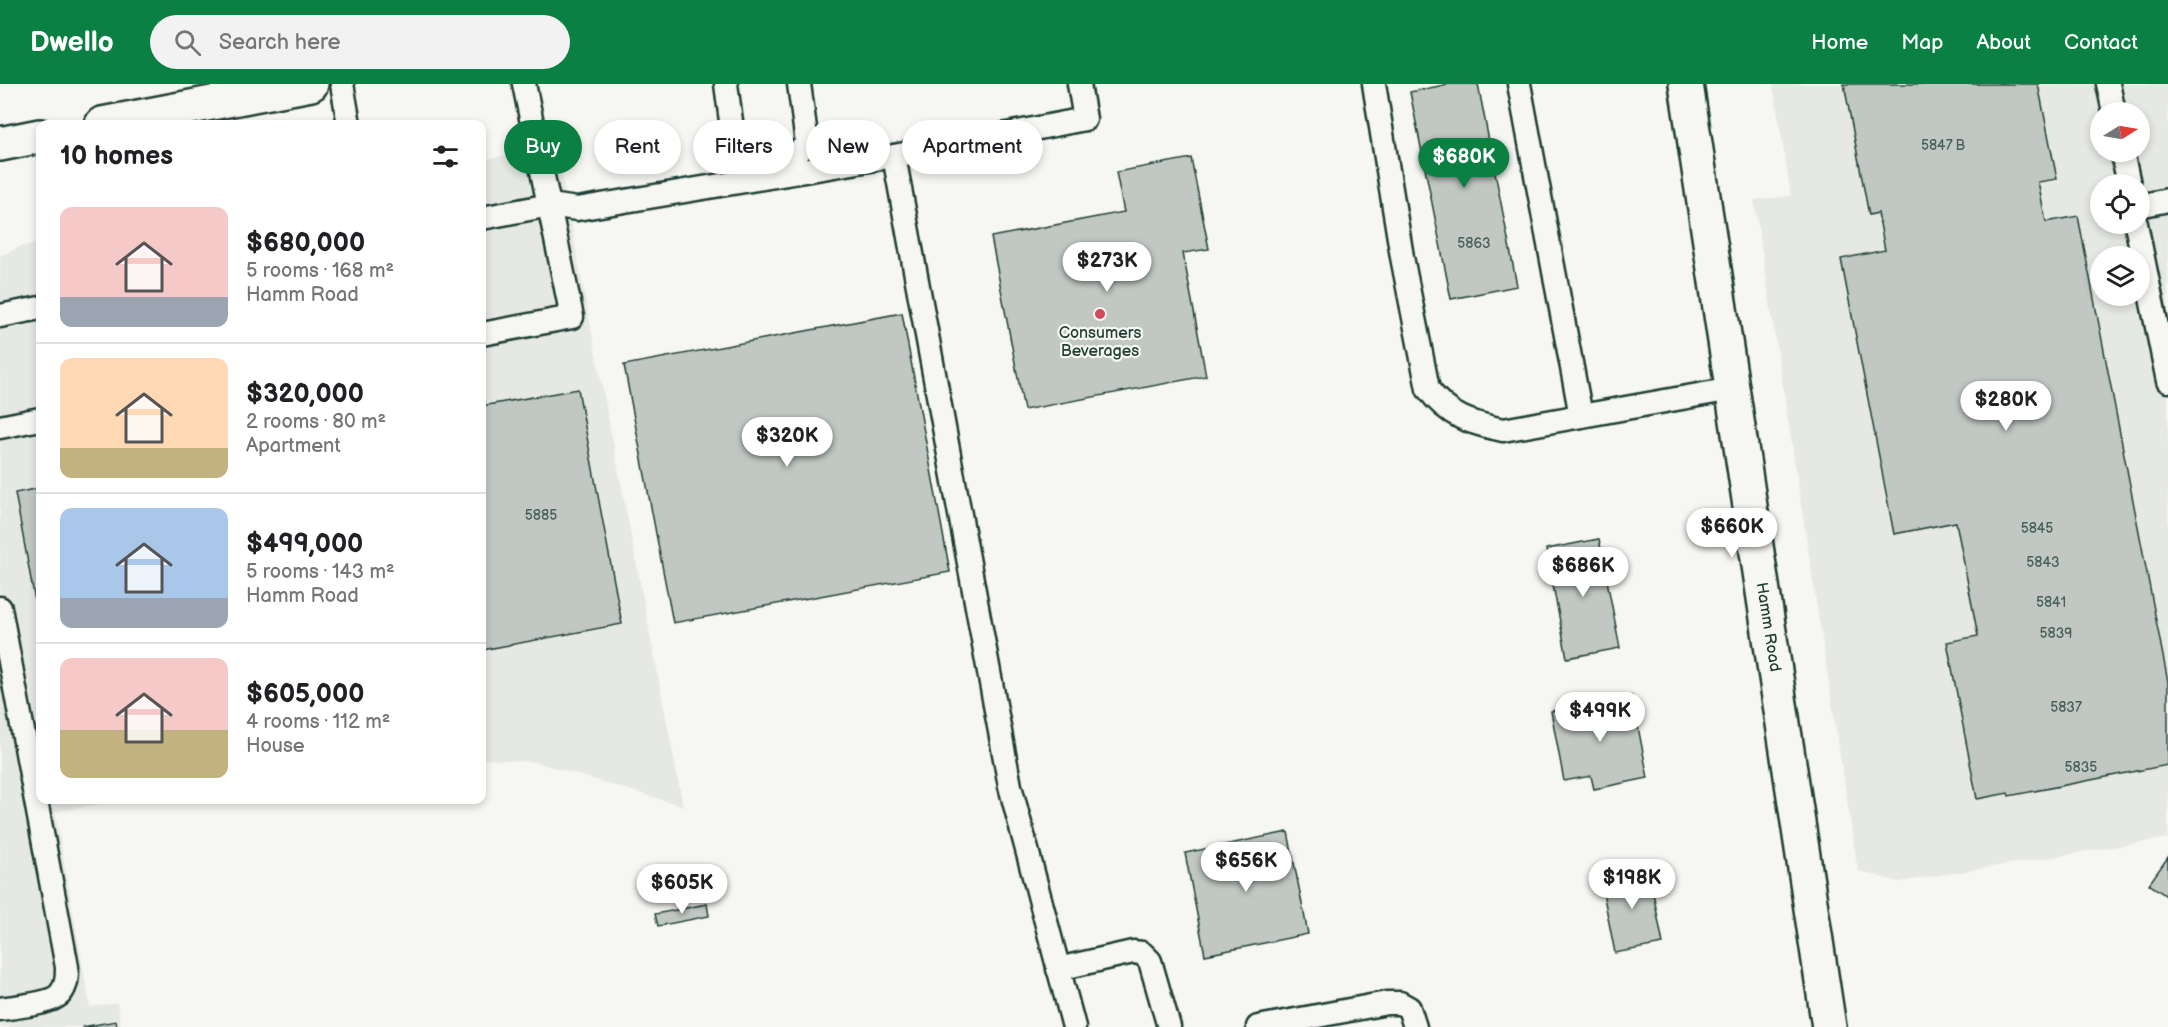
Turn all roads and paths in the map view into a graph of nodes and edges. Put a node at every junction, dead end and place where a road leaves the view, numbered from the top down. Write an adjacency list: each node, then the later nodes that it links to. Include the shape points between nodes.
1 (311, 84): 12 (main road)
2 (342, 84): 13 (lane)
3 (524, 84): 20 (lane)
4 (726, 84): 17 (lane, via 736,158)
5 (799, 84): 17 (lane, via 807,143)
6 (1079, 84): 16 (lane, via 1086,119)
7 (1374, 84): 28 (lane, via 1428,389 1450,413 1503,430)
8 (1519, 84): 28 (lane)
9 (1686, 84): 27 (main road, Hamm Road)
10 (2108, 84): 11 (lane)
11 (2112, 102)
12 (123, 120)
13 (348, 120)
14 (36, 137): 15 (main road)
15 (0, 144)
16 (894, 156): 17 (lane); 34 (lane, via 1010,786)
17 (777, 175): 20 (lane, via 577,209)
18 (2168, 200): 19 (lane)
19 (2150, 204)
20 (550, 205): 21 (lane); 25 (lane, via 572,317)
21 (486, 217)
22 (2138, 234): 26 (lane)
23 (36, 309): 24 (lane)
24 (0, 316)
25 (486, 333)
26 (2168, 381)
27 (1732, 389): 28 (lane); 40 (main road, Hamm Road)
28 (1581, 416)
29 (36, 420): 30 (lane)
30 (0, 427)
31 (0, 608): 32 (lane)
32 (36, 801)
33 (37, 804): 35 (lane, via 67,981 60,995)
34 (1058, 969): 36 (lane); 37 (lane, via 1142,953 1150,961)
35 (0, 1009)
36 (1074, 1027)
37 (1169, 1027)
38 (1258, 1027): 39 (lane, via 1400,1003 1408,1008)
39 (1415, 1027)
40 (1829, 1027)

